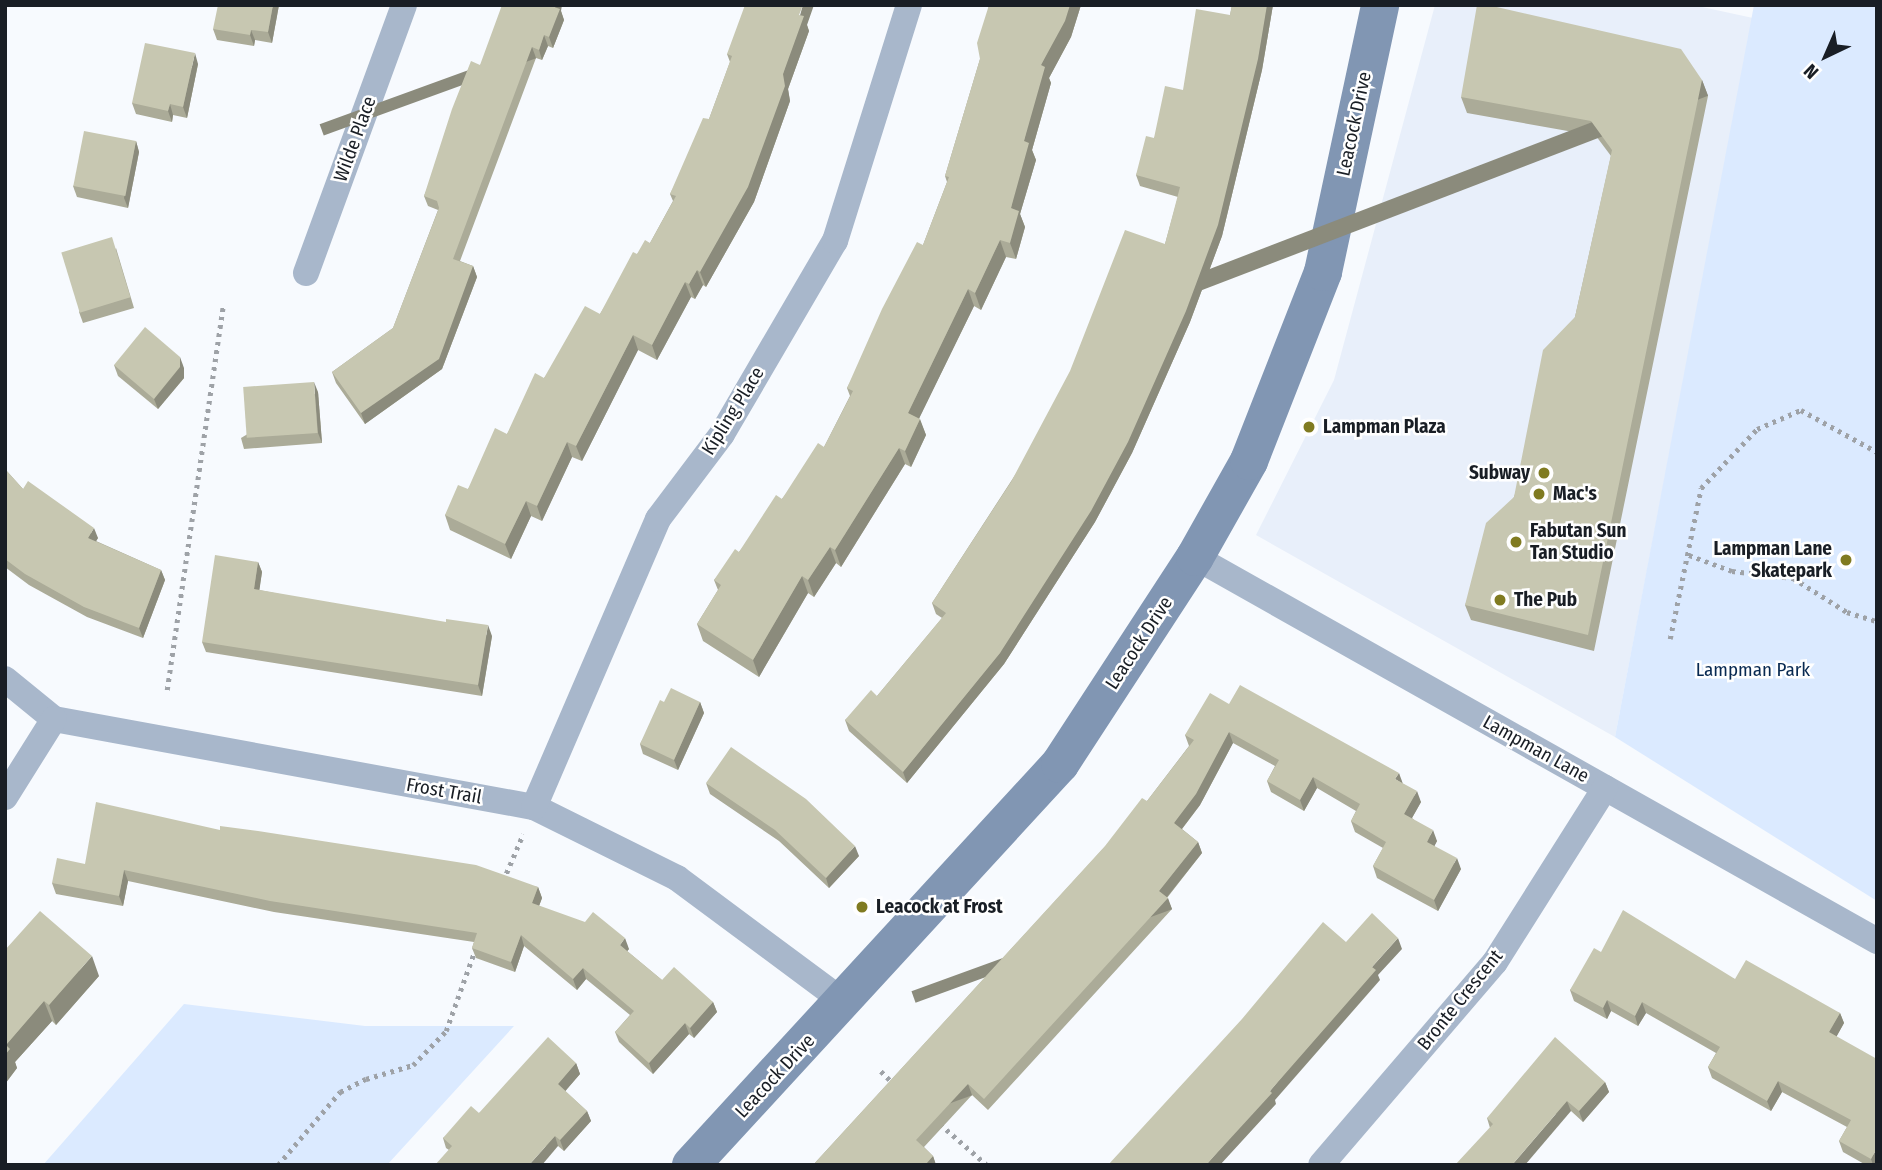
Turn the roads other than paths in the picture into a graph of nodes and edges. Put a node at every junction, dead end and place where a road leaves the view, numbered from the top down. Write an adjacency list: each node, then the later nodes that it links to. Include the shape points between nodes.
1 (404, 5): 4 (street, Wilde Place)
2 (909, 5): 10 (street, Kipling Place, via 835,242 722,434 658,519)
3 (1380, 5): 5 (street, Leacock Drive, via 1323,272 1249,461)
4 (306, 273)
5 (1195, 557): 8 (street, Lampman Lane); 12 (street, Leacock Drive, via 1060,764)
6 (5, 679): 7 (street, Frost Trail)
7 (54, 719): 9 (street); 10 (street, Frost Trail)
8 (1605, 788): 11 (street, Lampman Lane); 14 (street, Bronte Crescent, via 1495,962)
9 (5, 797)
10 (534, 807): 12 (street, Frost Trail, via 677,878)
11 (1877, 941)
12 (844, 1002): 13 (street, Leacock Drive)
13 (691, 1165)
14 (1321, 1165)

